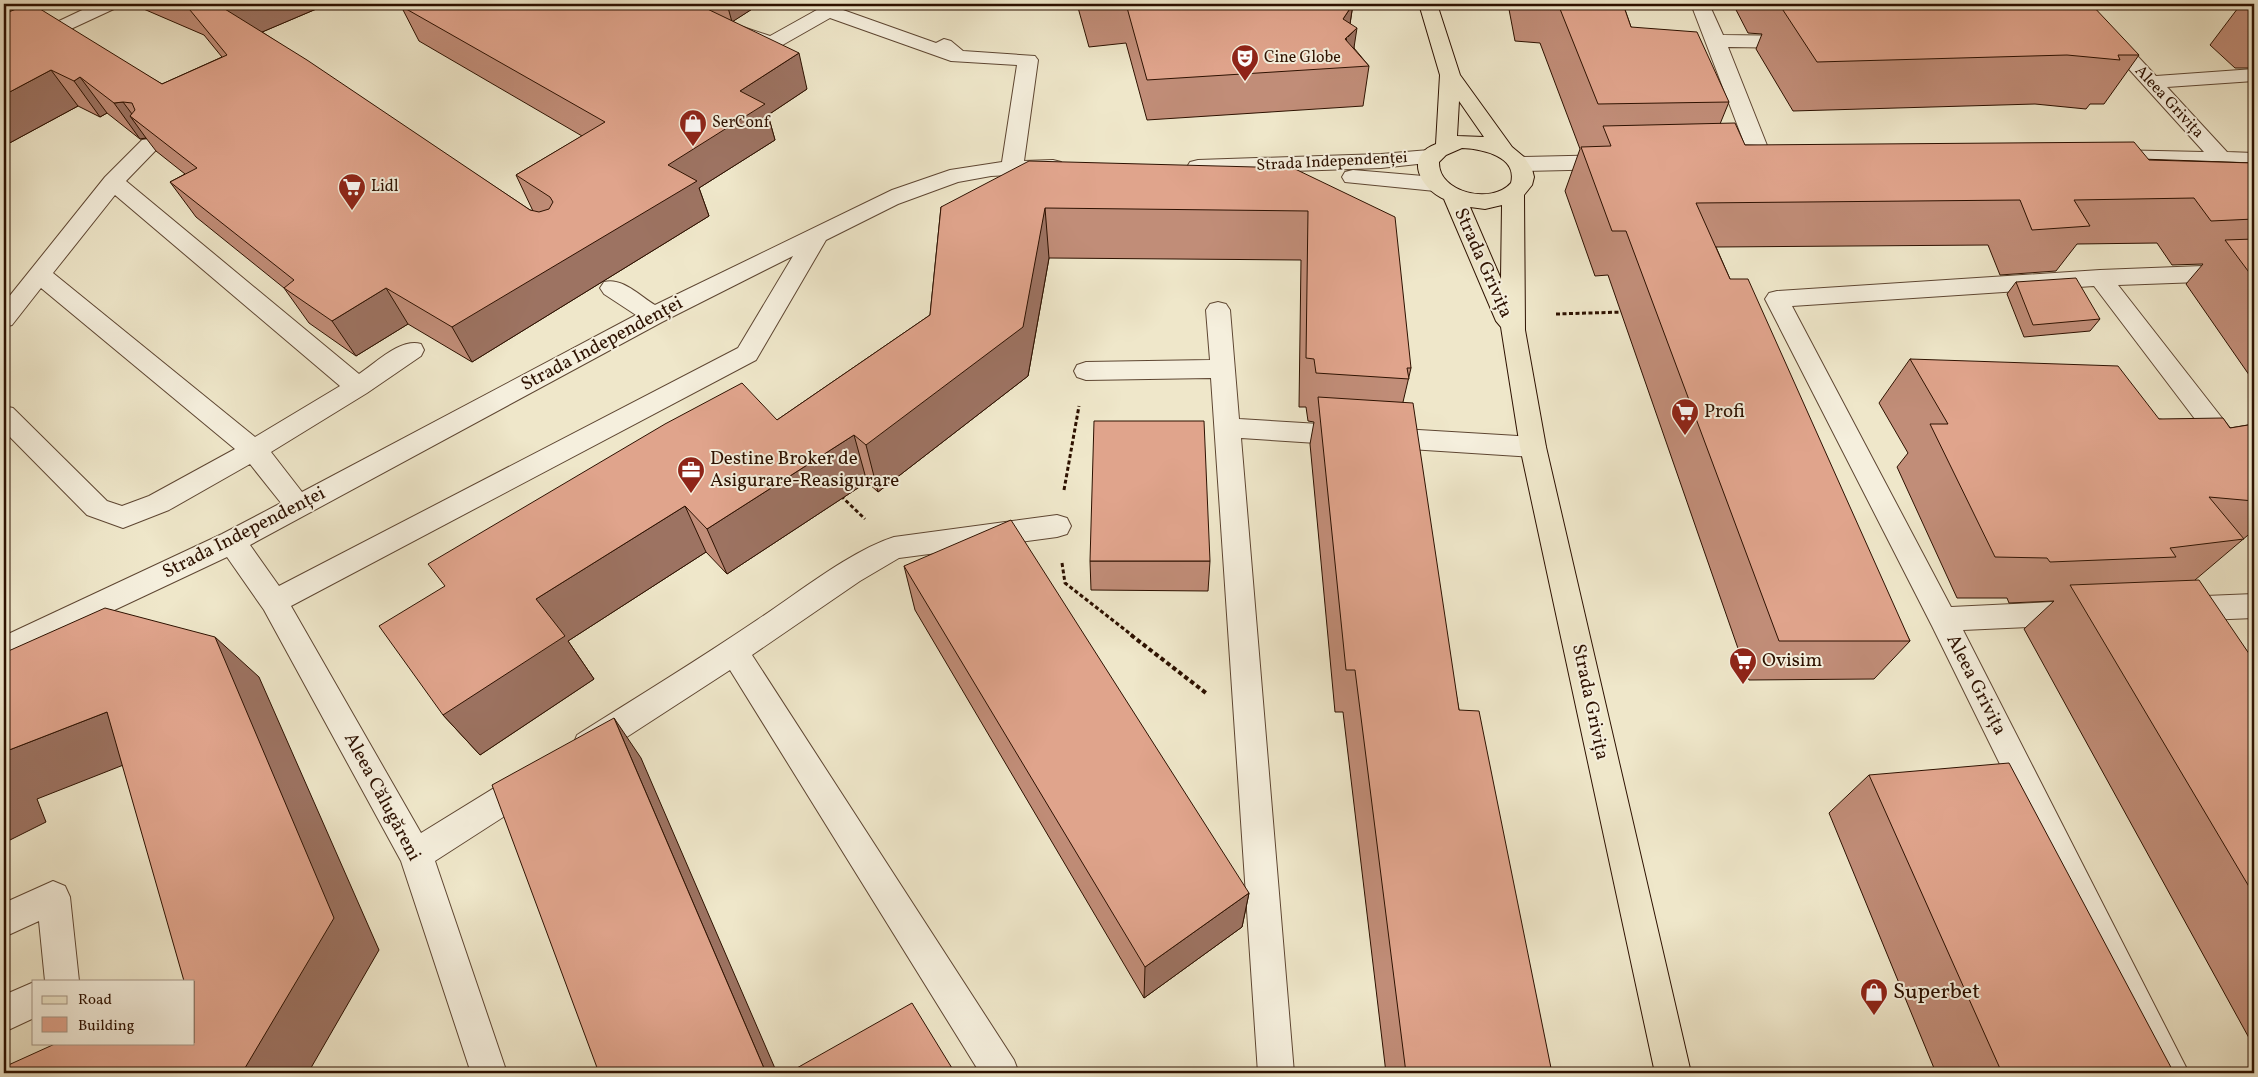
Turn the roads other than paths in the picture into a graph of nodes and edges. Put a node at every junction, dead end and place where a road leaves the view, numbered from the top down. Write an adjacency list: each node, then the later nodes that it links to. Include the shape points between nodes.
1 (109, 4): 9 (street)
2 (1428, 4): 12 (main road)
3 (1700, 4): 7 (street)
4 (2079, 4): 13 (street, Aleea Grivița, via 2107,46)
5 (726, 28): 10 (street, via 772,43 829,10)
6 (928, 31): 10 (street)
7 (1716, 41): 8 (street); 19 (street)
8 (1813, 42)
9 (4, 54)
10 (958, 57): 25 (street, via 1028,60)
11 (2254, 74): 13 (street)
12 (1450, 75): 15 (main road); 16 (main road)
13 (2151, 82): 18 (street, Aleea Grivița)
14 (149, 145): 26 (street)
15 (1438, 151): 16 (main road, via 1475,142 1490,145); 22 (street, Strada Independenței, via 1381,161); 27 (main road, via 1426,166 1428,175)
16 (1512, 157): 21 (street); 28 (main road, via 1524,175)
17 (2091, 157): 18 (street)
18 (2220, 157): 20 (street); 29 (street, Aleea Grivița)
19 (1761, 158)
20 (2254, 159)
21 (1632, 161)
22 (1235, 166): 24 (street, Strada Independenței); 27 (street, Strada Independenței)
23 (1080, 167): 25 (street, Strada Independenței)
24 (1177, 167)
25 (1012, 168): 30 (street, Strada Independenței, via 971,172 926,184)
26 (113, 182): 32 (street); 42 (street)
27 (1445, 190): 28 (main road, via 1469,200 1486,202); 38 (main road, Strada Grivița)
28 (1513, 194): 38 (main road, Strada Grivița)
29 (2254, 205)
30 (818, 234): 36 (street, Strada Independenței); 51 (street, via 747,354)
31 (2254, 272): 33 (street)
32 (40, 275): 37 (street); 46 (street)
33 (2100, 278): 47 (street); 55 (street, Aleea Grivița, via 1777,299)
34 (612, 288): 36 (street)
35 (1218, 310): 40 (street)
36 (654, 316): 48 (street, Strada Independenței)
37 (4, 319)
38 (1512, 330): 45 (main road, Strada Grivița)
39 (412, 350): 42 (street)
40 (1222, 369): 41 (street); 44 (street)
41 (1086, 371)
42 (358, 387): 46 (street)
43 (4, 415): 46 (street, via 97,508 123,517 159,503)
44 (1226, 428): 45 (street); 65 (street)
45 (1533, 447): 66 (main road, Strada Grivița)
46 (254, 450): 48 (street)
47 (2254, 478)
48 (298, 506): 50 (street, Strada Independenței)
49 (1057, 526): 57 (street, via 894,548 850,573)
50 (232, 542): 51 (street, Aleea Călugăreni); 56 (street, Strada Independenței)
51 (274, 602): 58 (street, Aleea Călugăreni)
52 (2254, 606): 53 (street)
53 (2157, 610)
54 (2099, 612): 55 (street)
55 (1943, 619): 67 (street, Aleea Grivița)
56 (4, 650)
57 (734, 652): 58 (street); 64 (street)
58 (416, 855): 63 (street, Aleea Călugăreni)
59 (4, 920): 60 (street, via 53,897)
60 (62, 980)
61 (32, 1000): 62 (street)
62 (4, 1014)
63 (489, 1073)
64 (1001, 1073)
65 (1276, 1073)
66 (1673, 1073)
67 (2171, 1073)

